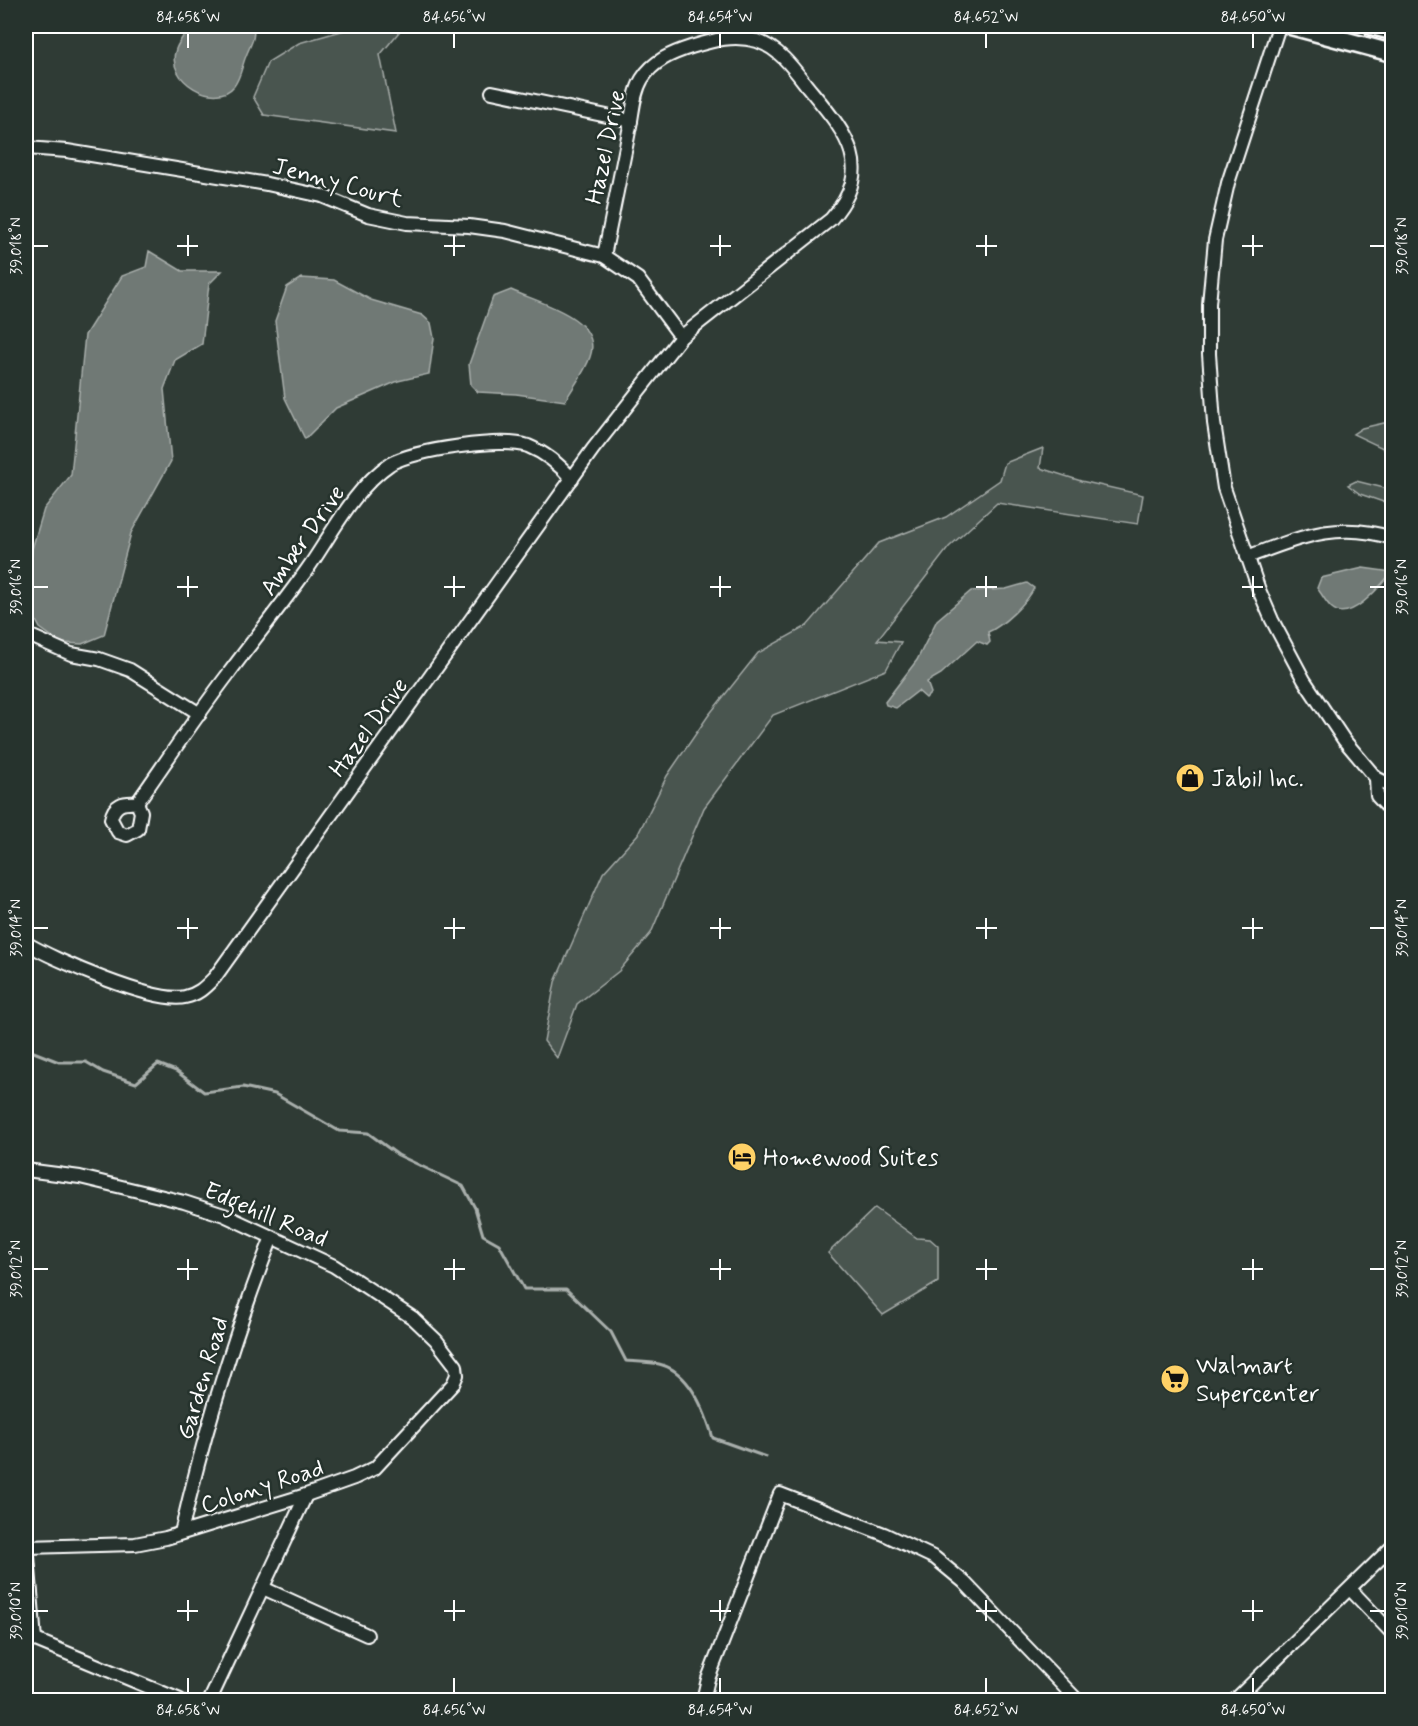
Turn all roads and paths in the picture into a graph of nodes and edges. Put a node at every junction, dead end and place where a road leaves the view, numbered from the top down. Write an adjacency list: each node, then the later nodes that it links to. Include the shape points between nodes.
1 (1279, 26): 13 (street, via 1220,214 1209,304 1210,387 1217,443 1224,488)
2 (1291, 26): 5 (main road)
3 (1372, 26): 4 (main road)
4 (1392, 31)
5 (1392, 52)
6 (492, 92): 7 (street)
7 (631, 121): 9 (street, Hazel Drive); 10 (street, Hazel Drive, via 642,79 663,59 718,39 746,38 774,49 789,63 844,131 853,152 852,188 831,219)
8 (26, 148): 9 (street, Jenny Court, via 67,151 267,184 322,196 368,215 407,223 506,231)
9 (604, 256): 10 (street, via 638,279)
10 (681, 337): 11 (street, Hazel Drive)
11 (572, 479): 15 (street, Amber Drive, via 549,458 527,446 511,443 429,450 390,464 354,501); 20 (street, Hazel Drive, via 215,977 198,993 168,998 77,969)
12 (1392, 538): 13 (street, via 1358,530 1328,531)
13 (1247, 557): 16 (street, via 1272,620 1304,680 1344,740)
14 (26, 633): 15 (street, via 71,654 130,670)
15 (200, 714): 18 (street, Amber Drive)
16 (1376, 778): 17 (street); 19 (street, via 1377,796)
17 (1392, 786)
18 (136, 803)
19 (1392, 812)
20 (26, 944)
21 (26, 1170): 22 (street, Edgehill Road, via 80,1177 184,1202 224,1215)
22 (272, 1238): 23 (street, Edgehill Road, via 334,1266 372,1289 413,1318); 26 (street, Garden Road, via 234,1339)
23 (456, 1366): 24 (street, Colony Road, via 453,1384 375,1468)
24 (306, 1495): 26 (street, Colony Road); 29 (street)
25 (26, 1533): 27 (street)
26 (181, 1533): 27 (street, Colony Road, via 135,1544)
27 (27, 1547): 33 (street)
28 (1392, 1547): 30 (street)
29 (263, 1588): 32 (street); 35 (street)
30 (1350, 1589): 31 (street); 38 (street)
31 (1392, 1633)
32 (367, 1635)
33 (30, 1638): 34 (street)
34 (180, 1701)
35 (210, 1701)
36 (703, 1701): 37 (street, via 780,1494 935,1558 964,1582)
37 (1077, 1701)
38 (1235, 1701)

